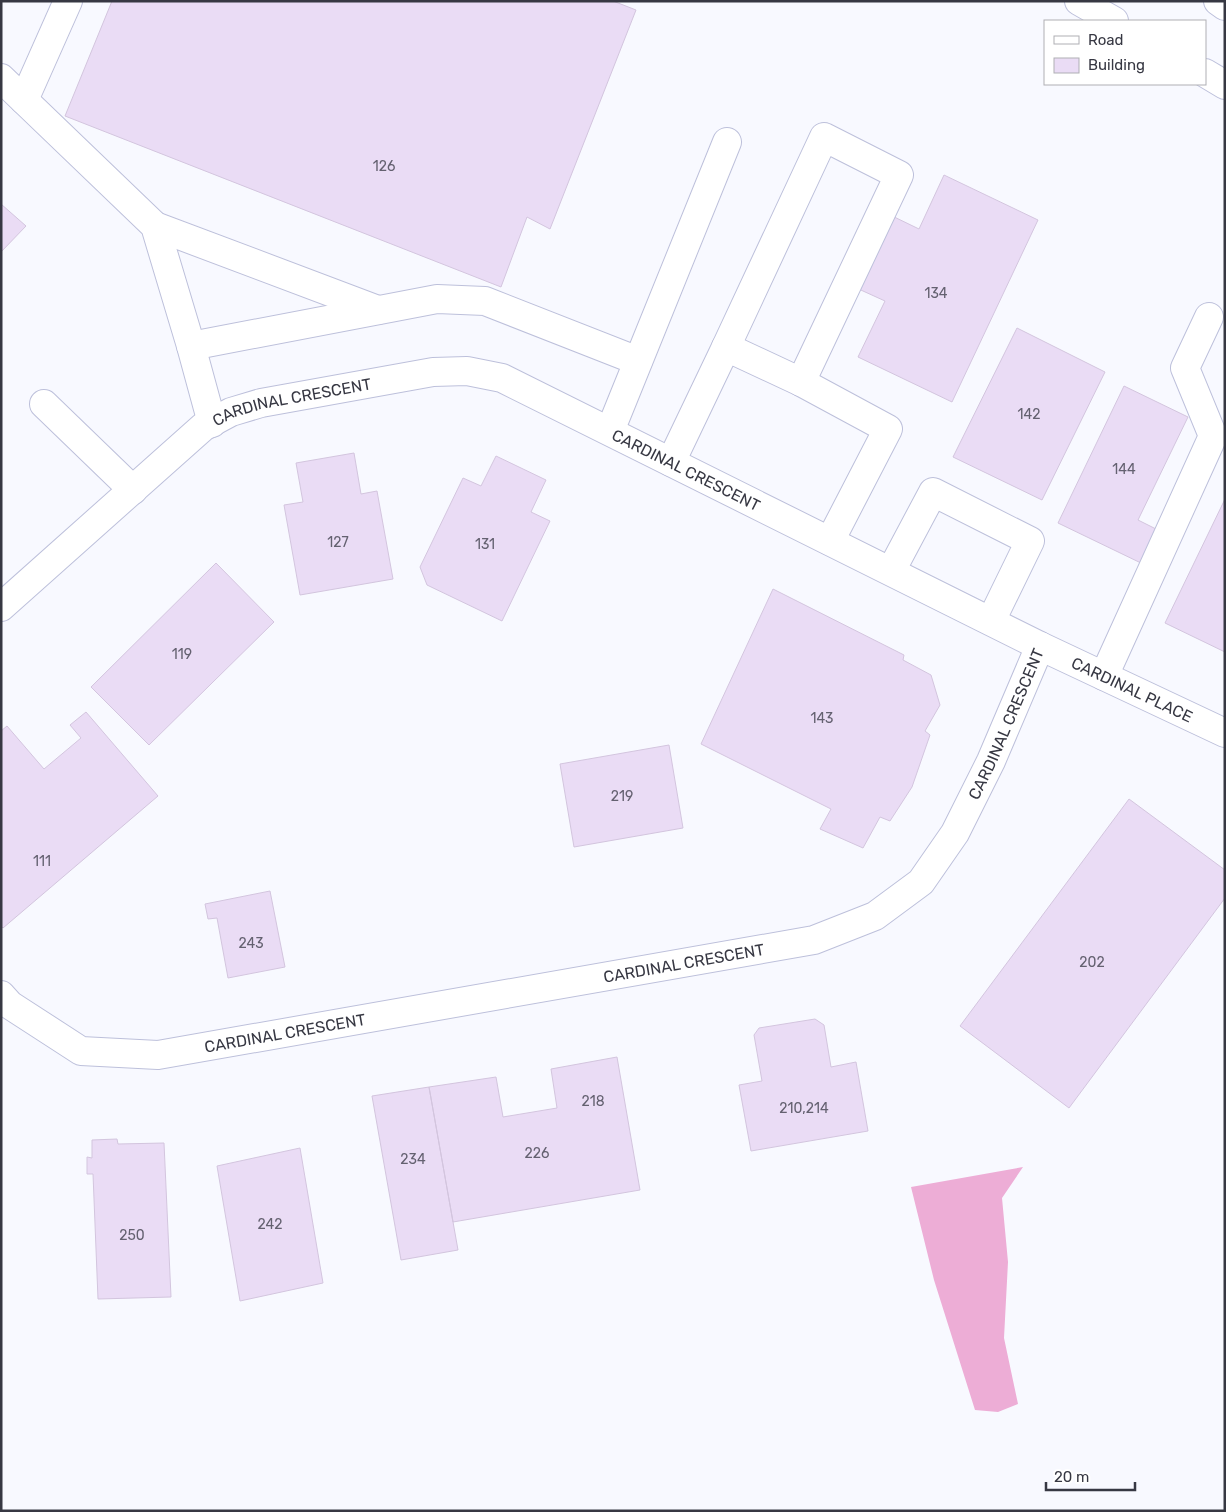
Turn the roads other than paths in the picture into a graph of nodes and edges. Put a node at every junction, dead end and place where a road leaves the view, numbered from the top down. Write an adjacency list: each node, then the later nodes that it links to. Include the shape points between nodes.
1 (68, 1): 9 (main road)
2 (1079, 1): 5 (main road)
3 (1218, 1): 4 (main road)
4 (1225, 6)
5 (1112, 20)
6 (1206, 74): 8 (main road)
7 (1, 78): 9 (main road)
8 (1225, 85)
9 (24, 100): 11 (main road)
10 (728, 142): 16 (main road)
11 (155, 226): 12 (main road); 14 (main road)
12 (379, 310): 14 (main road); 16 (main road, via 437,299 485,301)
13 (1209, 317): 28 (main road, via 1186,368 1213,436)
14 (191, 346): 19 (main road)
15 (726, 347): 17 (main road); 17 (main road, via 824,137 899,176); 21 (main road)
16 (638, 360): 20 (main road)
17 (801, 382): 23 (main road, via 888,429)
18 (44, 404): 22 (main road)
19 (212, 423): 20 (main road, CARDINAL CRESCENT, via 231,412 261,403 433,372 467,371 502,378); 22 (main road, CARDINAL CRESCENT, via 203,427)
20 (610, 431): 21 (main road, CARDINAL CRESCENT)
21 (670, 462): 23 (main road, CARDINAL CRESCENT)
22 (133, 490): 25 (main road, CARDINAL CRESCENT)
23 (830, 541): 24 (main road, CARDINAL CRESCENT)
24 (892, 572): 26 (main road, CARDINAL CRESCENT); 26 (main road, via 933,492 1030,541)
25 (1, 607)
26 (991, 621): 27 (main road, CARDINAL CRESCENT)
27 (1040, 646): 28 (main road, CARDINAL PLACE); 30 (main road, CARDINAL CRESCENT, via 991,761 955,833 921,882 875,916 814,940 158,1055 81,1051 10,1005)
28 (1104, 676): 29 (main road, CARDINAL PLACE)
29 (1225, 733)
30 (1, 995)

